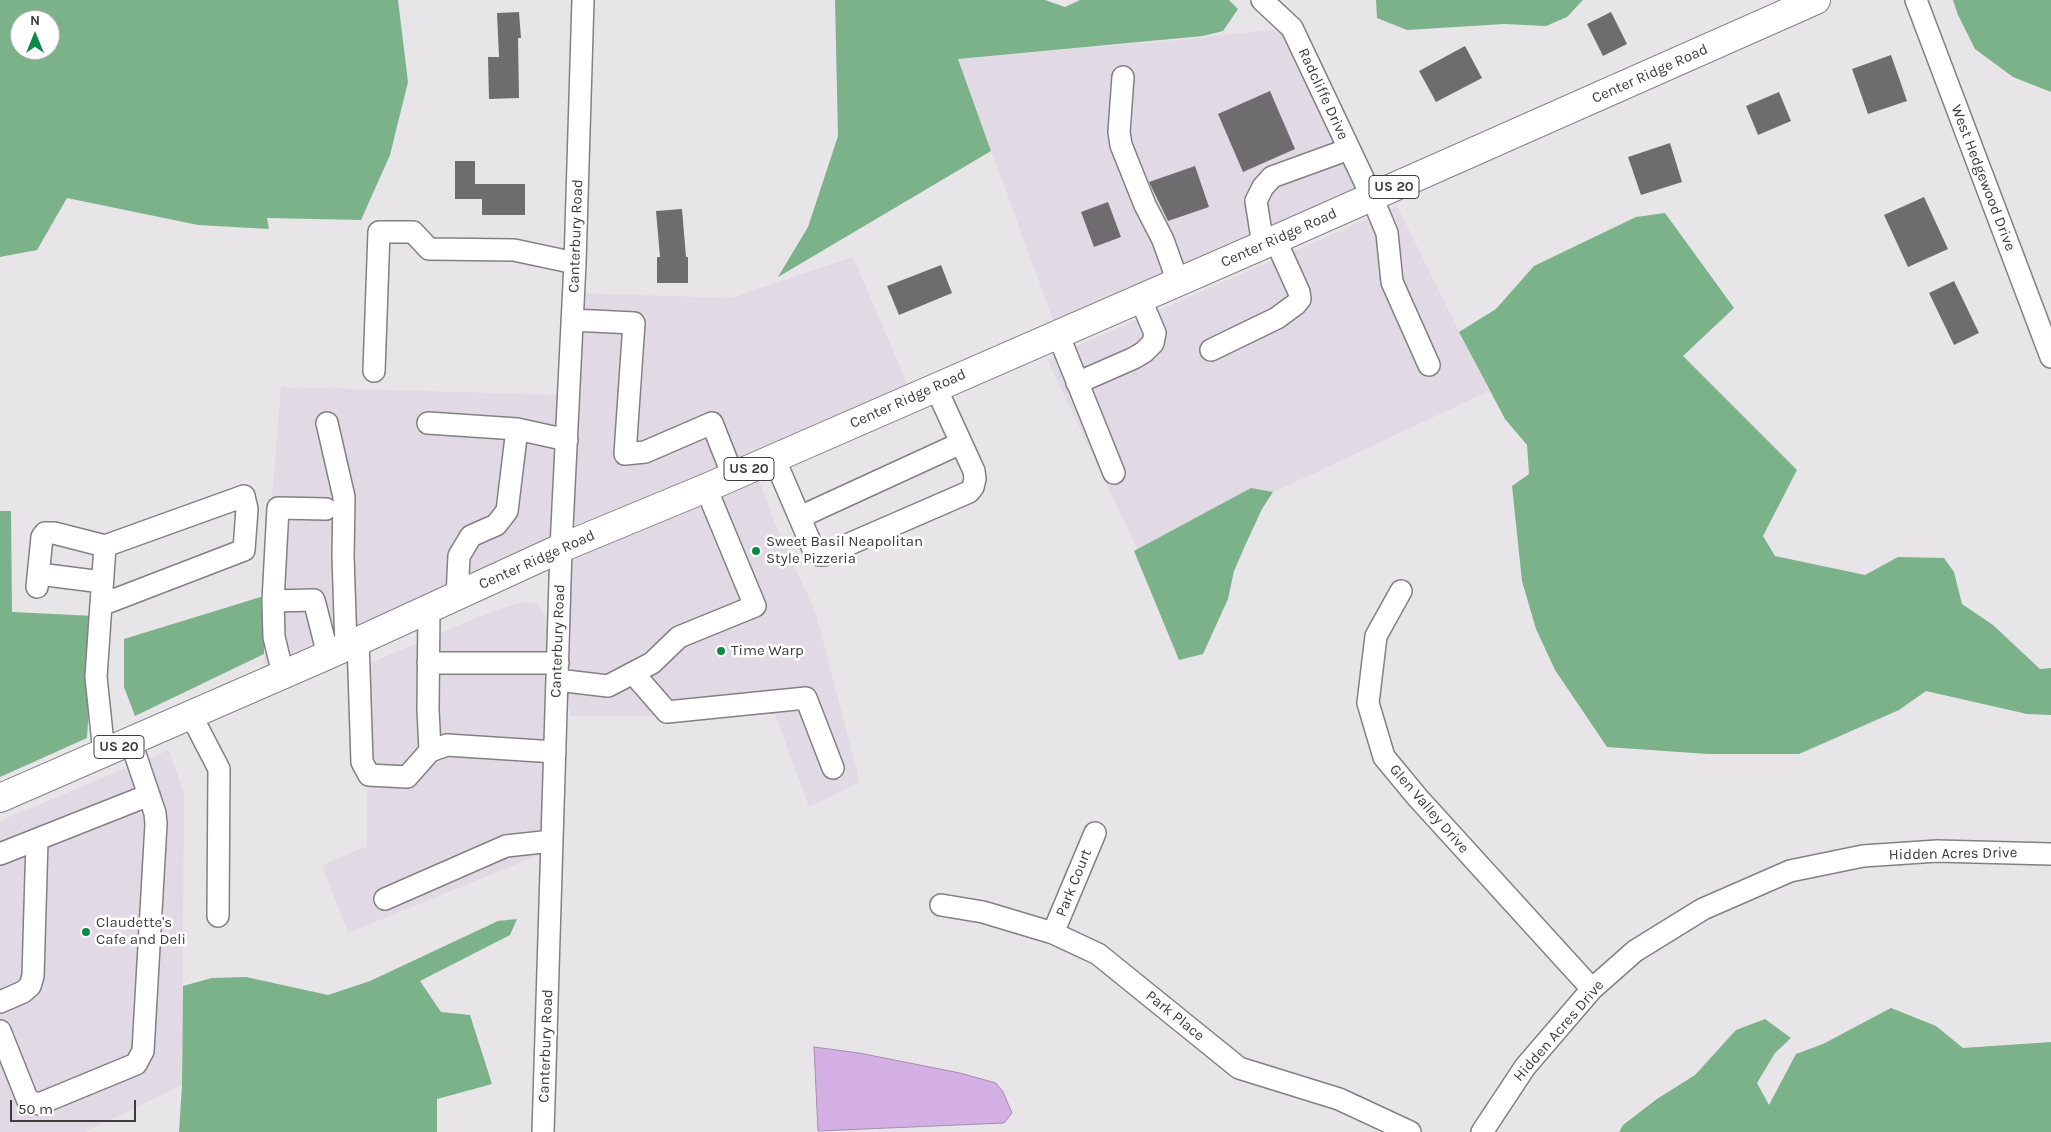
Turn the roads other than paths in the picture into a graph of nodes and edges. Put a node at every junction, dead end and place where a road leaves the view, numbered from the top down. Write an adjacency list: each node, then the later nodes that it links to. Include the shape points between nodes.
1 (582, 0): 9 (street, Canterbury Road)
2 (1262, 0): 6 (street, Radcliffe Drive, via 1292,28)
3 (1816, 0): 7 (main road, Center Ridge Road / US 20)
4 (1916, 0): 15 (street, West Hedgewood Drive)
5 (1123, 77): 10 (street, via 1121,145)
6 (1349, 149): 7 (street, Radcliffe Drive); 8 (street, via 1272,177 1263,187 1256,201)
7 (1372, 197): 8 (main road, Center Ridge Road / US 20); 16 (street, Radcliffe Drive, via 1387,232 1392,282)
8 (1269, 242): 10 (main road, Center Ridge Road / US 20); 14 (street, via 1300,299 1277,318)
9 (575, 263): 12 (street, Canterbury Road); 17 (street, via 514,250 429,249 413,232 379,232)
10 (1178, 282): 11 (main road, Center Ridge Road / US 20)
11 (1140, 298): 13 (main road, Center Ridge Road / US 20); 18 (street, via 1155,333 1153,343 1134,358)
12 (572, 320): 23 (street, Canterbury Road); 27 (street, via 634,323 625,454 645,452 712,424)
13 (1058, 334): 18 (street); 19 (main road, Center Ridge Road / US 20)
14 (1211, 350)
15 (2051, 357)
16 (1428, 365)
17 (374, 371)
18 (1077, 383): 26 (street)
19 (936, 388): 24 (street); 25 (main road, Center Ridge Road / US 20)
20 (327, 423): 39 (street, via 344,497)
21 (428, 423): 22 (street)
22 (516, 428): 23 (street); 35 (street, via 507,511 496,525 471,536 463,549 459,556)
23 (567, 440): 32 (street, Canterbury Road)
24 (961, 443): 30 (street); 30 (street, via 974,471 975,479 969,492 824,555 814,551)
25 (774, 458): 27 (main road, Center Ridge Road / US 20); 30 (street)
26 (1114, 474)
27 (733, 476): 28 (main road, Center Ridge Road / US 20)
28 (706, 488): 32 (main road, Center Ridge Road / US 20); 42 (street, via 755,606 679,637 652,663)
29 (326, 509): 36 (street, via 278,508)
30 (800, 517)
31 (105, 546): 33 (street); 33 (street, via 45,533 38,581); 37 (street, via 244,496 247,509 244,550)
32 (561, 548): 35 (main road, Center Ridge Road / US 20); 41 (street, Canterbury Road)
33 (102, 582): 37 (street)
34 (1401, 591): 61 (street, Glen Valley Drive, via 1376,636 1368,703 1384,757)
35 (457, 596): 38 (main road, Center Ridge Road / US 20)
36 (273, 601): 39 (street, via 314,600); 43 (street, via 274,637)
37 (101, 606): 48 (street, via 96,677)
38 (429, 609): 39 (main road, Center Ridge Road / US 20); 40 (street)
39 (344, 648): 43 (main road, Center Ridge Road / US 20); 46 (street, via 362,762 369,774 407,777)
40 (428, 663): 41 (street); 46 (street)
41 (557, 672): 42 (street, via 608,686); 47 (street, Canterbury Road)
42 (633, 673): 49 (street, via 667,712 806,698)
43 (283, 674): 44 (main road, Center Ridge Road / US 20)
44 (191, 715): 45 (main road, Center Ridge Road / US 20); 59 (street, via 219,769)
45 (131, 742): 48 (main road, Center Ridge Road / US 20); 50 (street)
46 (430, 751): 47 (street, via 447,745)
47 (555, 752): 54 (street, Canterbury Road)
48 (104, 753): 51 (main road, Center Ridge Road / US 20)
49 (832, 768)
50 (149, 795): 53 (street); 63 (street, via 156,824 143,1051 136,1064 39,1104 28,1101)
51 (0, 798)
52 (1094, 833): 60 (street, Park Court)
53 (37, 840): 55 (street); 62 (street, via 33,976 30,986 23,992)
54 (552, 841): 57 (street, via 506,846); 64 (street, Canterbury Road)
55 (0, 854)
56 (2051, 854): 61 (street, Hidden Acres Drive, via 1937,851 1863,856 1790,871 1703,909 1635,951)
57 (385, 899)
58 (941, 905): 60 (street, Park Place, via 982,912)
59 (218, 916)
60 (1053, 933): 65 (street, Park Place, via 1098,954 1240,1068 1339,1099)
61 (1592, 989): 66 (street, Hidden Acres Drive, via 1525,1066)
62 (0, 1002)
63 (0, 1032)
64 (544, 1132)
65 (1410, 1132)
66 (1482, 1132)

